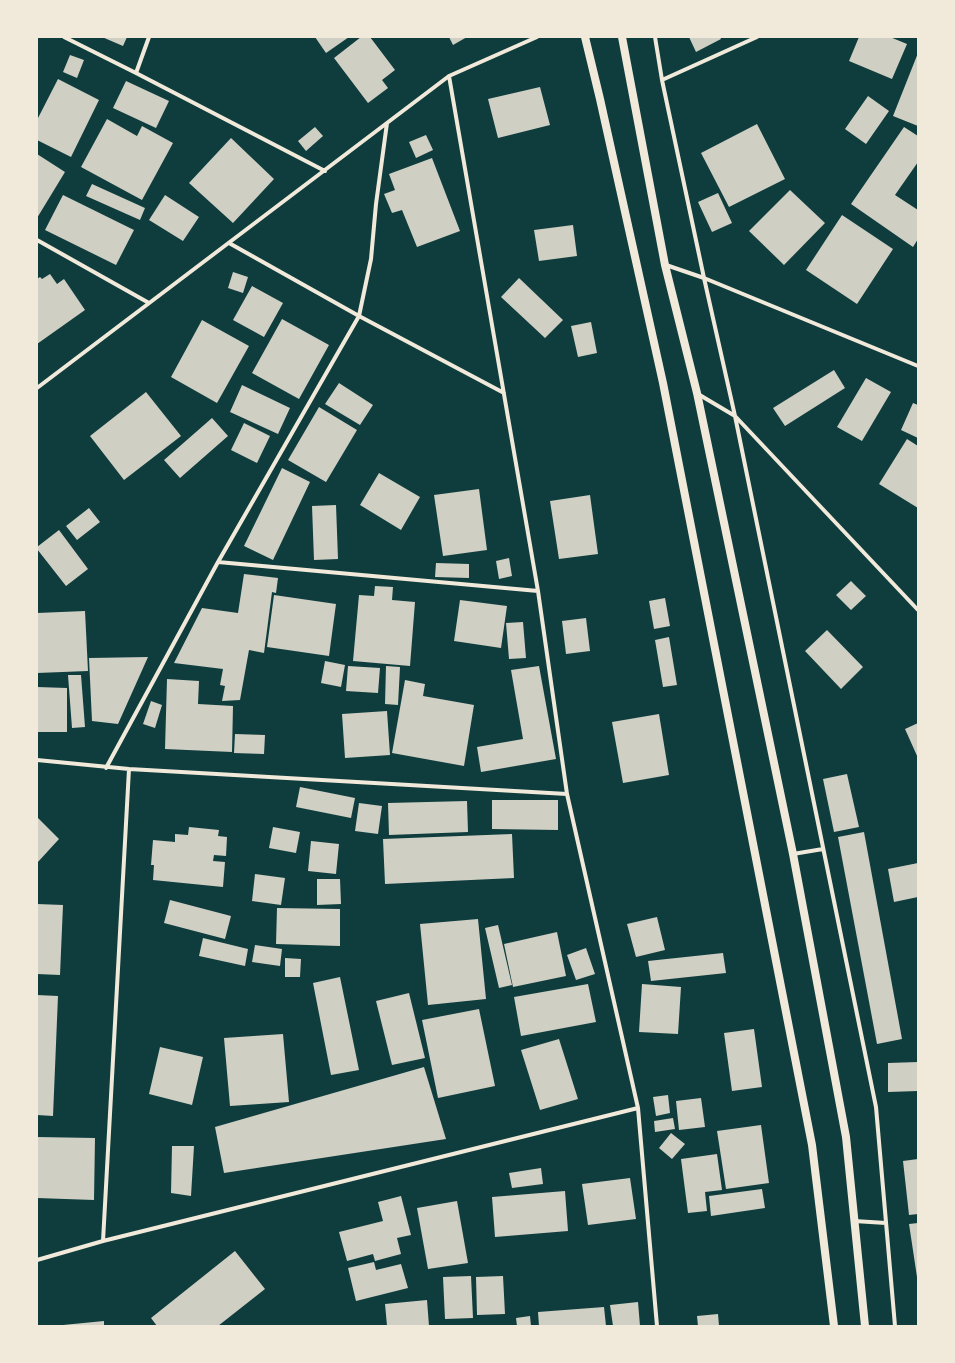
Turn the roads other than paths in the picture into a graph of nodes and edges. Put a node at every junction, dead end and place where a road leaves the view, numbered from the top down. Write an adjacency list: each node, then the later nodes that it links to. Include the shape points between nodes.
1 (64, 37): 8 (street)
2 (150, 37): 8 (street)
3 (537, 37): 9 (street)
4 (585, 37): 39 (main road, via 664,383 803,1098 812,1145)
5 (622, 37): 15 (main road)
6 (655, 37): 10 (street)
7 (757, 37): 10 (street)
8 (136, 73): 12 (street)
9 (449, 76): 11 (street); 21 (street)
10 (662, 80): 16 (street)
11 (387, 123): 12 (street); 18 (street, via 371,259)
12 (324, 171): 14 (street)
13 (37, 240): 17 (street)
14 (228, 243): 17 (street); 18 (street)
15 (665, 265): 16 (street); 22 (main road)
16 (704, 278): 19 (street); 23 (street)
17 (149, 303): 20 (street)
18 (359, 316): 21 (street); 24 (street)
19 (918, 366)
20 (37, 388)
21 (504, 393): 25 (street)
22 (697, 393): 23 (street); 32 (main road)
23 (735, 416): 26 (street); 31 (street)
24 (218, 562): 25 (street); 28 (street)
25 (538, 591): 30 (street)
26 (918, 610)
27 (37, 760): 28 (street)
28 (106, 768): 29 (street)
29 (129, 769): 30 (street); 36 (street)
30 (567, 794): 33 (street)
31 (823, 849): 32 (street); 35 (street, via 876,1107)
32 (792, 854): 34 (main road, via 846,1137)
33 (638, 1108): 36 (street); 38 (street)
34 (854, 1220): 35 (street); 40 (main road)
35 (886, 1223): 41 (street)
36 (103, 1241): 37 (street)
37 (37, 1260)
38 (657, 1326)
39 (834, 1326)
40 (865, 1326)
41 (895, 1326)

